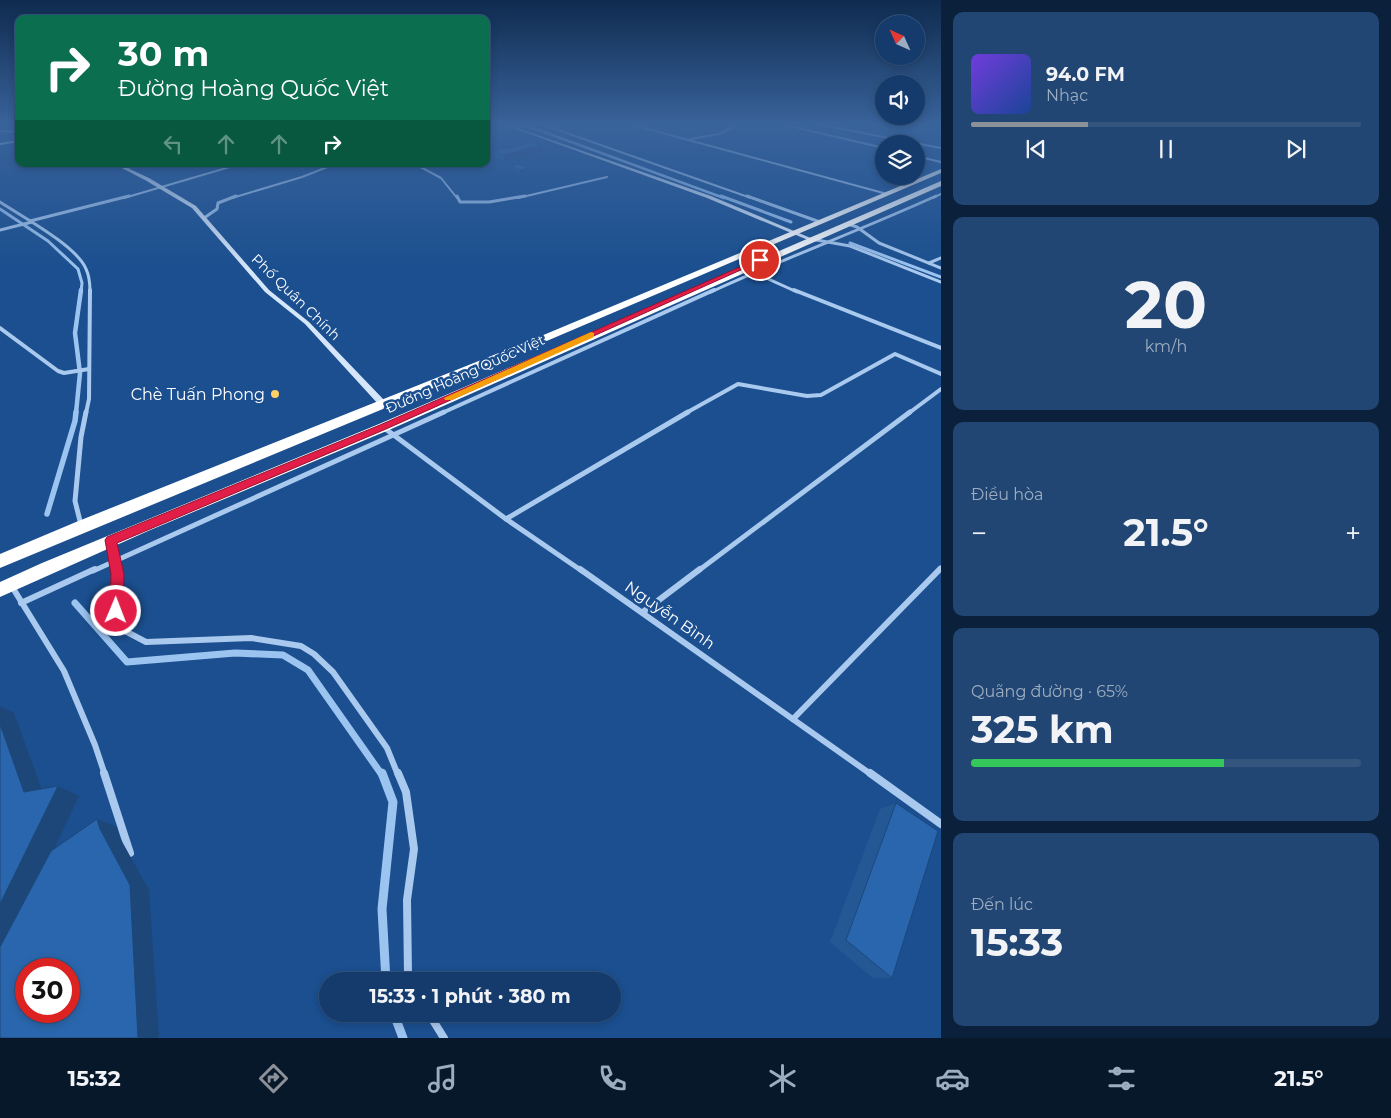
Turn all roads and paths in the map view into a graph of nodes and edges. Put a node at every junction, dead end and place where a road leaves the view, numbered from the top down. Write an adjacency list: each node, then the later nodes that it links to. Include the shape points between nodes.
1 (137, 173): 11 (street, Phố Quân Chính)
2 (208, 173): 11 (street)
3 (311, 173): 15 (street, via 221,201 217,210)
4 (434, 173): 9 (street, via 451,185 460,202 466,203 489,202)
5 (644, 173): 21 (street)
6 (683, 173): 17 (street)
7 (813, 173): 12 (street)
8 (935, 173): 12 (highway, Đường Hoàng Quốc Việt)
9 (607, 177)
10 (941, 183): 18 (highway, Đường Hoàng Quốc Việt)
11 (161, 187): 15 (street, Phố Quân Chính, via 194,207); 16 (street)
12 (886, 194): 17 (highway, Đường Hoàng Quốc Việt)
13 (941, 194): 20 (street)
14 (0, 202): 16 (street)
15 (204, 218): 34 (street, Phố Quân Chính, via 267,291 307,323)
16 (30, 222): 19 (street); 31 (street, via 77,256 86,268 90,288)
17 (820, 222): 21 (highway, Đường Hoàng Quốc Việt)
18 (848, 224): 20 (street); 22 (highway, Đường Hoàng Quốc Việt)
19 (0, 230)
20 (861, 230): 23 (street); 25 (street, via 879,243)
21 (794, 232): 22 (street); 34 (highway, Đường Hoàng Quốc Việt)
22 (810, 239): 23 (street); 27 (highway, Đường Hoàng Quốc Việt)
23 (829, 242): 27 (street); 28 (street, via 863,250)
24 (941, 258): 25 (street)
25 (929, 263): 26 (street)
26 (941, 268)
27 (748, 270): 30 (street); 35 (highway, Đường Hoàng Quốc Việt); 36 (street)
28 (941, 282)
29 (0, 328): 31 (street, via 58,371)
30 (941, 348)
31 (87, 369): 38 (street, via 88,400 81,437 76,501)
32 (941, 374): 37 (street, via 895,354 821,395 806,396 738,384)
33 (941, 389): 45 (street)
34 (382, 403): 38 (highway, Đường Hoàng Quốc Việt)
35 (383, 427): 36 (street, Nguyễn Bình); 39 (highway, Đường Hoàng Quốc Việt)
36 (394, 435): 37 (street, Nguyễn Bình); 40 (street)
37 (506, 518): 45 (street, Nguyễn Bình)
38 (81, 526): 41 (highway, Đường Hoàng Quốc Việt)
39 (111, 540): 40 (street); 43 (highway, Đường Hoàng Quốc Việt)
40 (115, 560): 44 (street); 49 (street, via 116,611 127,632 146,642 251,638 301,646 333,672 382,740 406,792 414,849 407,900)
41 (0, 561)
42 (941, 568): 46 (street)
43 (5, 587): 44 (street)
44 (21, 603): 48 (street, via 64,671 95,745)
45 (643, 612): 46 (street, Nguyễn Bình)
46 (793, 719): 47 (street, Nguyễn Bình)
47 (941, 824)
48 (130, 853)
49 (408, 972)
50 (435, 1022): 51 (street)
51 (444, 1038)

